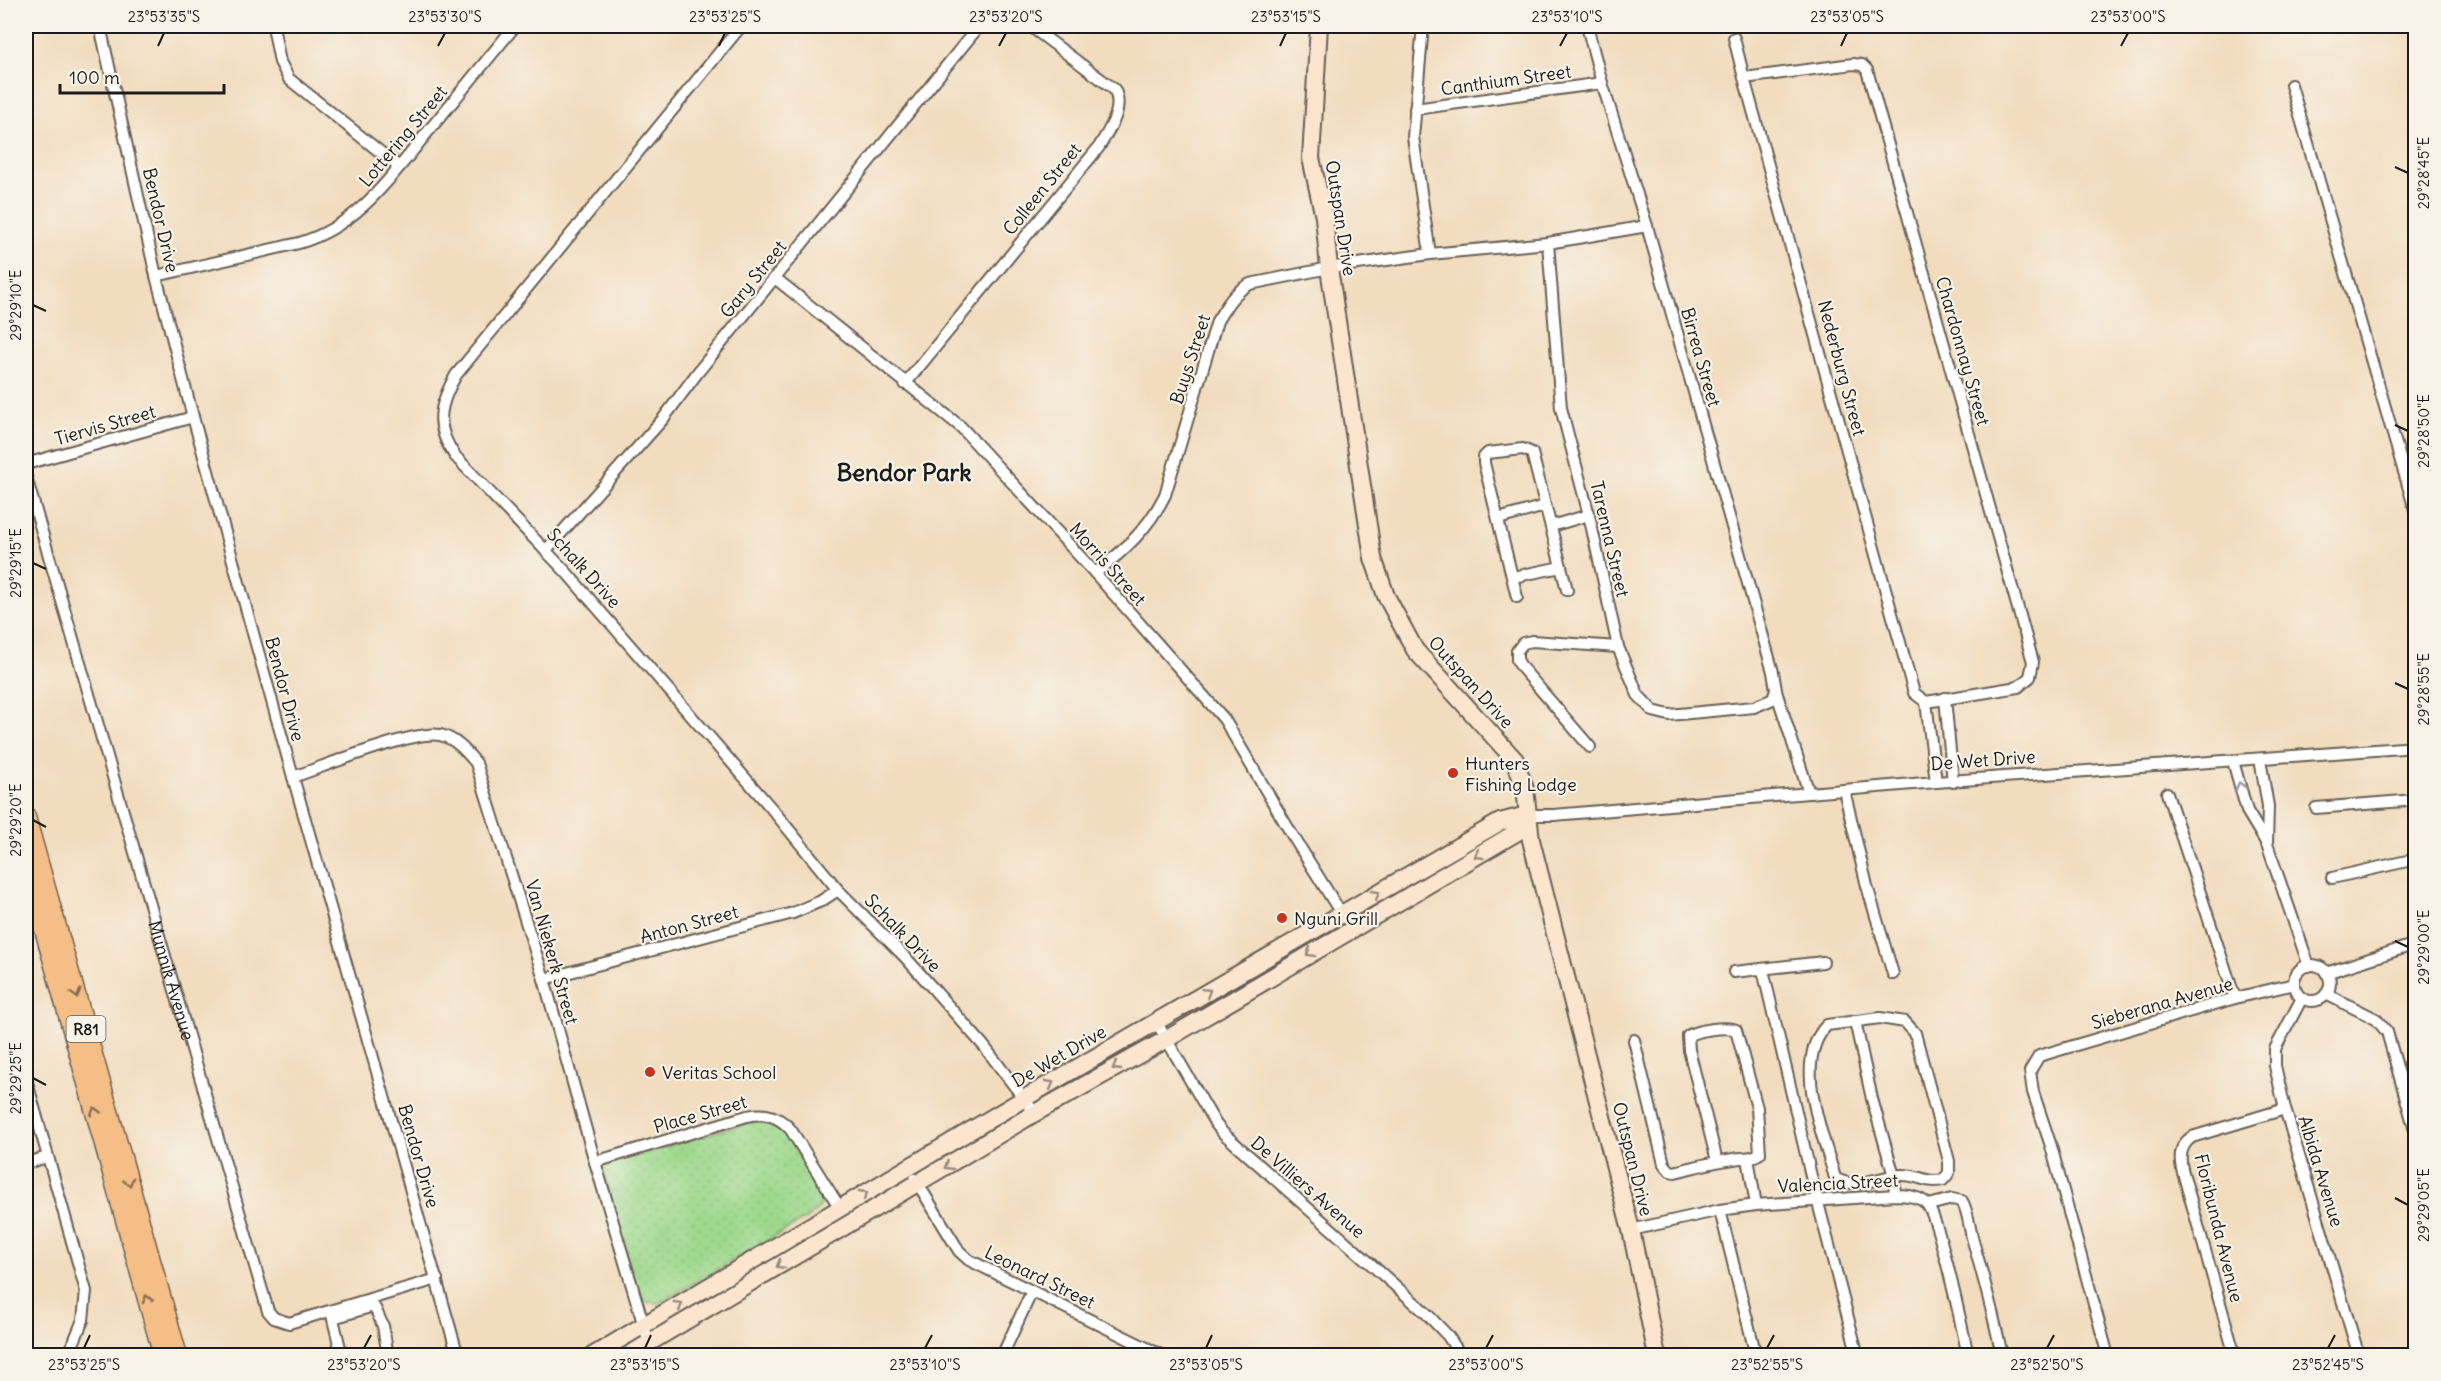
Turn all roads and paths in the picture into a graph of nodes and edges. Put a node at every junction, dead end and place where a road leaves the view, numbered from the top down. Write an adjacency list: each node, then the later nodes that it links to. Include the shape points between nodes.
1 (100, 26): 20 (street, Bendor Drive)
2 (273, 26): 15 (street, via 280,62 289,79)
3 (515, 26): 15 (street, Lottering Street)
4 (979, 26): 21 (street, Gary Street)
5 (1030, 26): 22 (street, Colleen Street, via 1114,89 1118,95 1116,114 1099,147)
6 (1319, 26): 19 (street, Outspan Drive, via 1310,146)
7 (1423, 26): 14 (street)
8 (1587, 26): 12 (street, Birrea Street)
9 (736, 27): 31 (street, Schalk Drive, via 456,375 444,395 441,416 445,441 455,456)
10 (1734, 38): 11 (street, Nederburg Street)
11 (1744, 78): 39 (street, Chardonnay Street, via 1853,64 1867,70 2033,662 2030,677 2018,687); 40 (street, Nederburg Street, via 1914,693)
12 (1602, 83): 14 (street, Canthium Street); 16 (street, Birrea Street)
13 (2291, 85): 27 (street)
14 (1415, 109): 18 (street, via 1414,151)
15 (399, 166): 20 (street, Lottering Street, via 373,199 327,233)
16 (1647, 226): 17 (street, Buys Street); 38 (street, Birrea Street, via 1770,661)
17 (1548, 243): 18 (street, Buys Street); 28 (street, Tarenna Street, via 1559,397)
18 (1430, 254): 19 (street, Buys Street)
19 (1329, 268): 33 (street, Buys Street, via 1250,284 1229,300 1217,321 1166,495 1141,534); 54 (street, Outspan Drive, via 1378,577 1415,650 1515,760 1524,780)
20 (156, 276): 23 (street, Bendor Drive)
21 (775, 278): 22 (street, Morris Street); 31 (street, Gary Street, via 663,419)
22 (905, 384): 33 (street, Morris Street, via 961,427)
23 (193, 417): 24 (street, Tiervis Street); 45 (street, Bendor Drive)
24 (26, 464)
25 (26, 477): 99 (street, Munnik Avenue, via 268,1311 274,1318 289,1323)
26 (1545, 506): 29 (street); 29 (street, via 1528,449 1488,453 1484,463); 30 (street)
27 (2415, 513)
28 (1589, 515): 30 (street); 37 (street, Tarenna Street)
29 (1498, 519): 34 (street)
30 (1551, 526): 32 (street)
31 (547, 549): 59 (street, Schalk Drive)
32 (1561, 567): 34 (street); 35 (street)
33 (1095, 573): 60 (street, Morris Street, via 1224,719)
34 (1513, 577): 36 (street)
35 (1567, 590)
36 (1517, 597)
37 (1618, 647): 38 (street, Tarenna Street, via 1638,695 1653,711 1669,715 1743,708 1761,705); 41 (street, via 1532,641 1517,651 1522,668)
38 (1774, 694): 49 (street, Birrea Street)
39 (1945, 698): 40 (street); 47 (street)
40 (1926, 702): 46 (street, Nederburg Street)
41 (1590, 747)
42 (2415, 747): 43 (street, De Wet Drive)
43 (2260, 759): 44 (street, De Wet Drive); 55 (street, via 2268,806)
44 (2234, 761): 47 (street, De Wet Drive); 55 (street, one-way to 44, via 2247,811)
45 (293, 777): 68 (street, Van Niekerk Street, via 425,736 440,735 465,749 476,763 486,789); 97 (street, Bendor Drive)
46 (1936, 782): 47 (street, De Wet Drive); 48 (street, De Wet Drive)
47 (1953, 782)
48 (1844, 790): 49 (street, De Wet Drive); 67 (street)
49 (1809, 793): 54 (street, De Wet Drive)
50 (2167, 793): 71 (street)
51 (2415, 800): 52 (street)
52 (2316, 808)
53 (26, 817): 104 (main road, R81, one-way to 104)
54 (1528, 820): 60 (street, De Wet Drive); 96 (street, Outspan Drive)
55 (2267, 844): 63 (street)
56 (2415, 859): 58 (street)
57 (26, 865): 103 (main road, R81, one-way to 57)
58 (2332, 878)
59 (838, 890): 68 (street, Anton Street, via 793,913); 78 (street, Schalk Drive, via 915,968)
60 (1346, 921): 74 (street, De Wet Drive, one-way to 60); 75 (street, De Wet Drive, one-way to 75)
61 (2415, 944): 66 (street)
62 (1823, 962): 64 (street)
63 (2309, 966): 66 (street); 69 (street, via 2299,971)
64 (1763, 970): 65 (street); 91 (street)
65 (1734, 972)
66 (2326, 973): 70 (street, via 2330,984)
67 (1893, 974)
68 (544, 979): 85 (street, Van Niekerk Street)
69 (2294, 984): 71 (street, Sieberana Avenue); 72 (street)
70 (2326, 994): 72 (street, via 2319,1000); 81 (street, via 2376,1018 2387,1032)
71 (2235, 998): 118 (street, Sieberana Avenue, via 2039,1056 2030,1071)
72 (2302, 998): 79 (street, Albida Avenue, via 2273,1056)
73 (1855, 1021): 88 (street); 88 (street, via 1830,1023 1824,1028 1811,1053 1811,1089 1835,1178 1855,1184); 88 (street, via 1880,1018 1898,1020 1911,1027 1947,1152 1950,1168 1943,1180)
74 (1157, 1023): 75 (street, De Villiers Avenue); 78 (street, De Wet Drive, one-way to 74)
75 (1167, 1039): 80 (street, De Wet Drive, one-way to 80); 112 (street, De Villiers Avenue, via 1223,1133 1426,1313)
76 (1634, 1040): 84 (street, via 1664,1164 1675,1172)
77 (26, 1078): 82 (street)
78 (1025, 1098): 80 (street, Schalk Drive); 87 (street, De Wet Drive)
79 (2285, 1109): 119 (street, Floribunda Avenue, via 2192,1137 2181,1151 2182,1168); 120 (street, Albida Avenue)
80 (1035, 1113): 89 (street, De Wet Drive, one-way to 89)
81 (2415, 1134)
82 (48, 1157): 86 (street); 102 (street, via 86,1291 83,1320)
83 (1749, 1158): 84 (street); 84 (street, via 1760,1153 1757,1108 1740,1038 1732,1028 1690,1034 1688,1041); 92 (street)
84 (1717, 1161)
85 (595, 1162): 94 (street, Place Street, via 747,1116 768,1115 781,1120 790,1130); 100 (street, Van Niekerk Street)
86 (26, 1163)
87 (908, 1168): 89 (street, Leonard Street); 94 (street, De Wet Drive, one-way to 87)
88 (1894, 1176): 90 (street)
89 (918, 1185): 98 (street, Leonard Street, via 959,1251 969,1260); 101 (street, De Wet Drive, one-way to 101)
90 (1895, 1195): 91 (street, Valencia Street); 93 (street, Valencia Street, via 1916,1198)
91 (1818, 1202): 92 (street, Valencia Street); 115 (street)
92 (1756, 1205): 95 (street, Valencia Street)
93 (1929, 1205): 116 (street); 117 (street, via 1957,1199 1966,1209)
94 (840, 1208): 100 (street, De Wet Drive, one-way to 94)
95 (1720, 1210): 96 (street, Valencia Street); 114 (street)
96 (1631, 1230): 113 (street, Outspan Drive)
97 (437, 1279): 99 (street, Munnik Avenue); 107 (street, Bendor Drive)
98 (1032, 1291): 110 (street); 111 (street, Leonard Street)
99 (332, 1315): 105 (street); 106 (street, via 375,1308 383,1326)
100 (643, 1327): 101 (street, Van Niekerk Street); 108 (street, De Wet Drive)
101 (649, 1343): 109 (street, De Wet Drive)
102 (68, 1356)
103 (163, 1356)
104 (178, 1356)
105 (342, 1356)
106 (388, 1356)
107 (458, 1356)
108 (592, 1356)
109 (627, 1356)
110 (1002, 1356)
111 (1163, 1356)
112 (1461, 1356)
113 (1657, 1356)
114 (1756, 1356)
115 (1858, 1356)
116 (1968, 1356)
117 (2002, 1356)
118 (2108, 1356)
119 (2235, 1356)
120 (2359, 1356)

